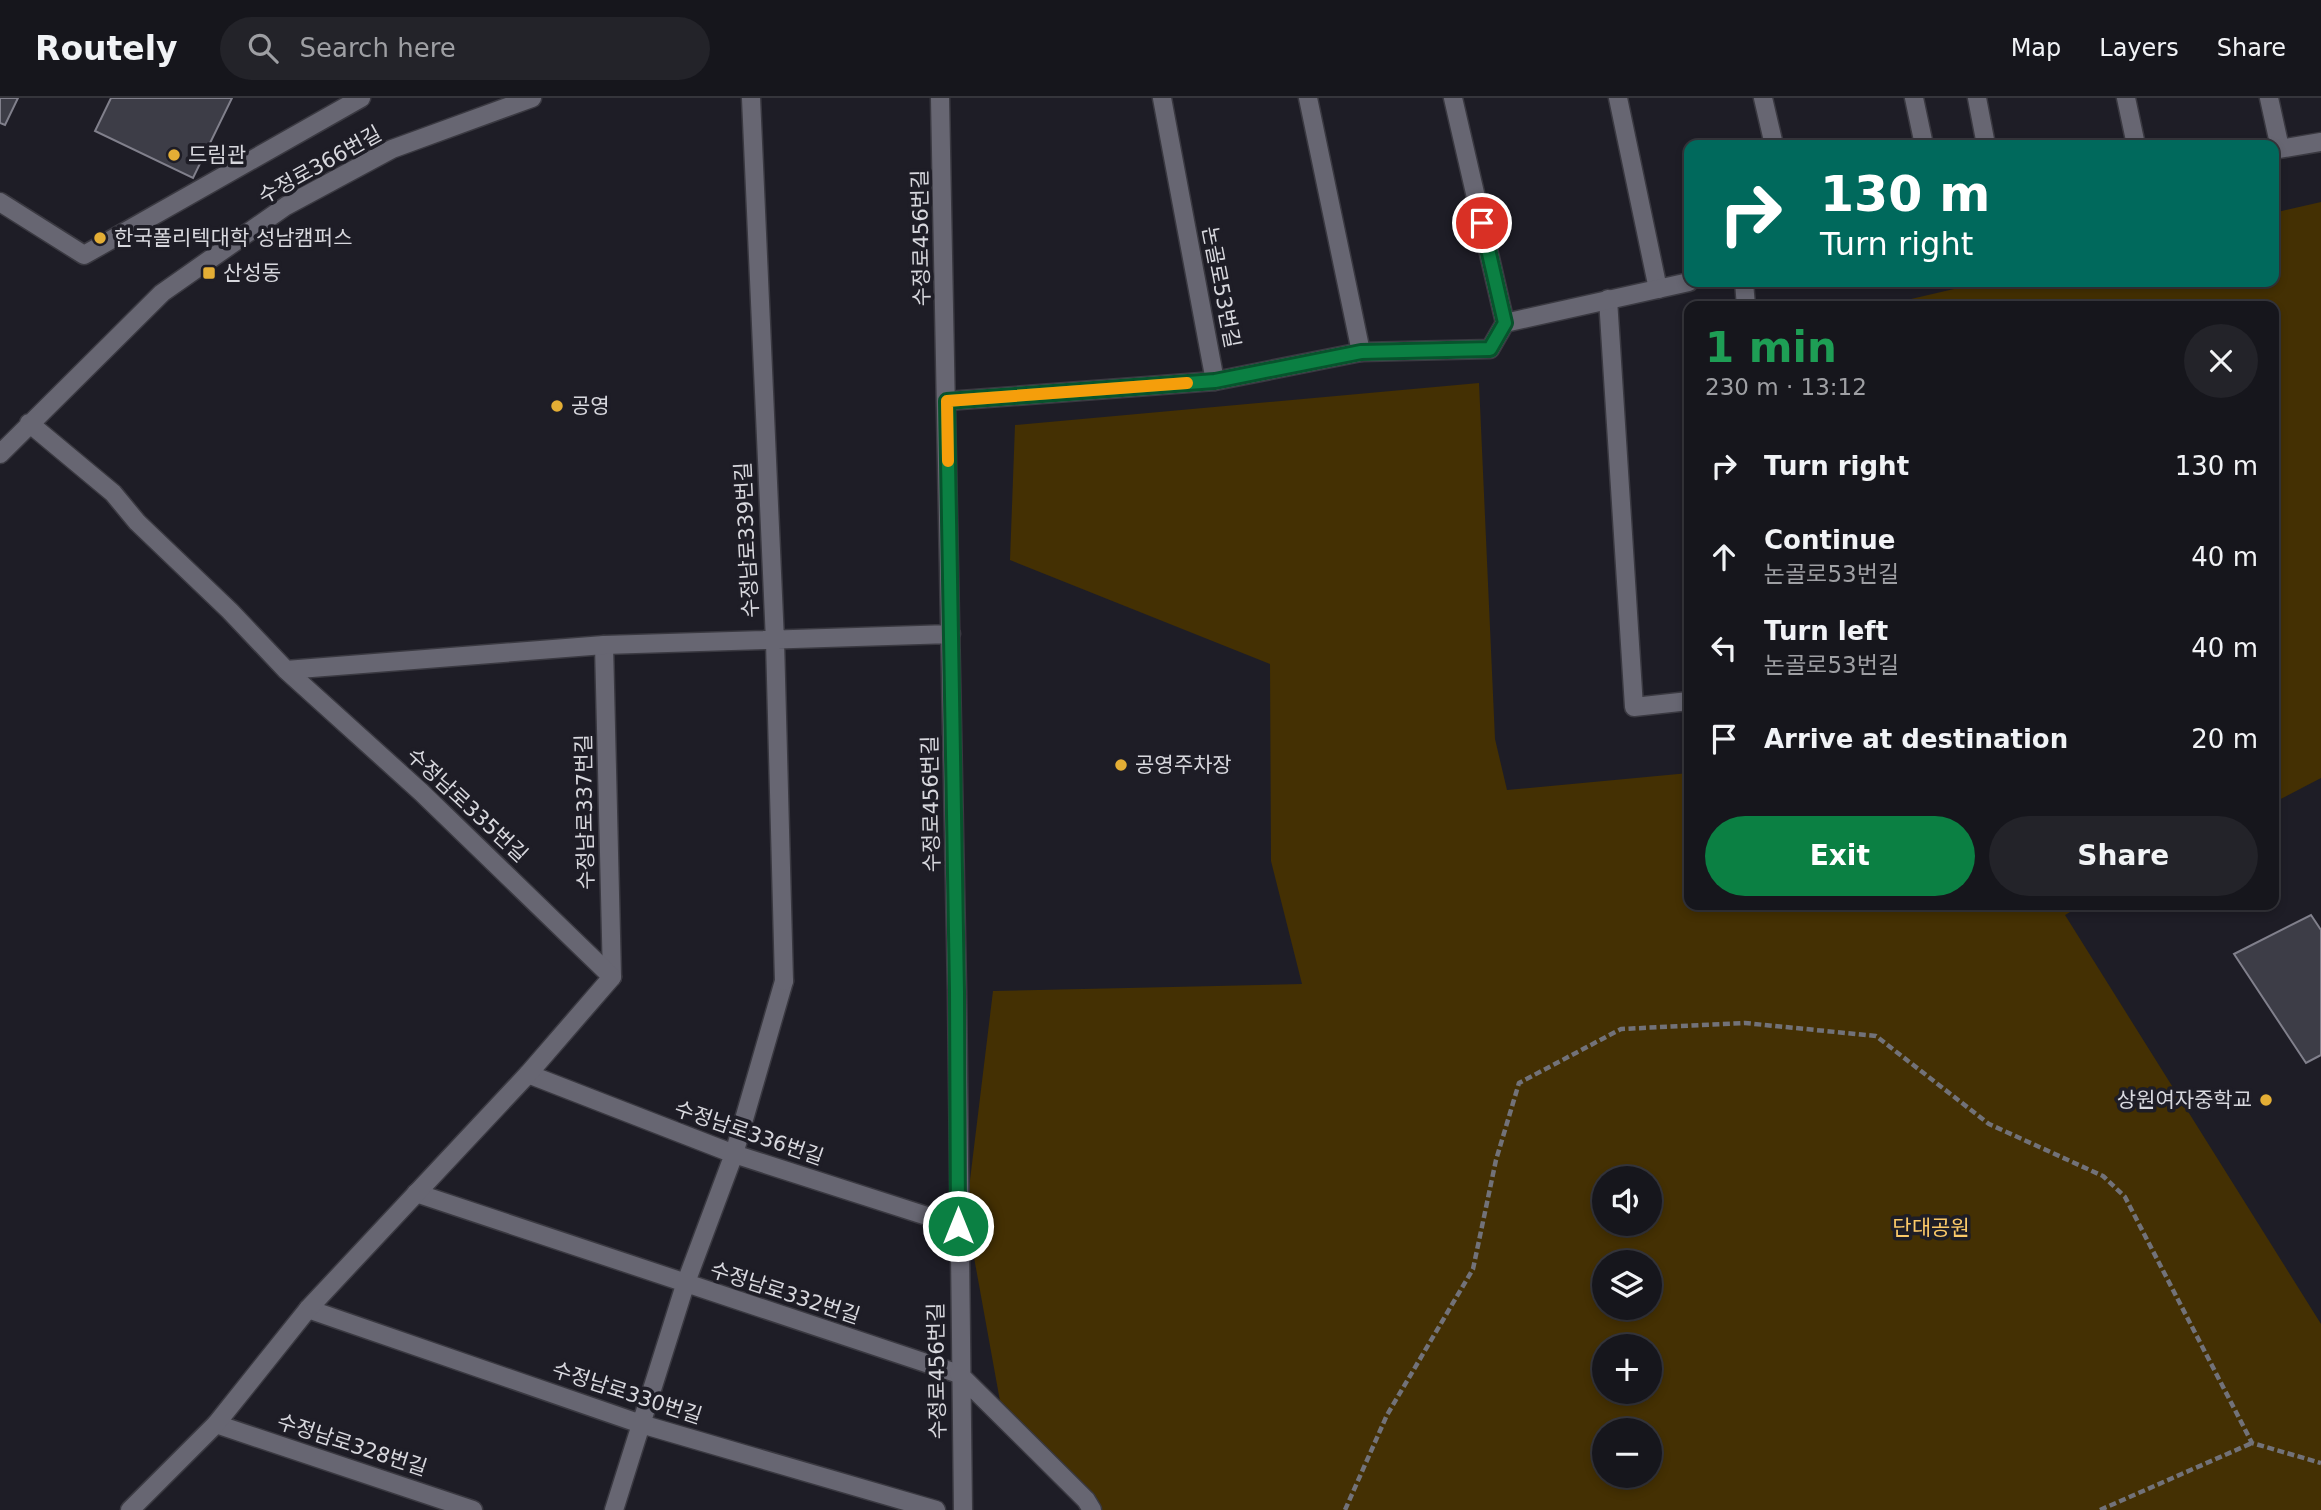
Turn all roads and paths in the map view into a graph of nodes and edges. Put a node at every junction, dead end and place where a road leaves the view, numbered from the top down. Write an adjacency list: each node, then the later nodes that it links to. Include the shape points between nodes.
1 (361, 98): 21 (street, via 84,255)
2 (532, 98): 29 (street, 수정로366번길, via 392,149 286,206 162,293)
3 (751, 98): 32 (street, 수정남로339번길)
4 (940, 98): 28 (street, 수정로456번길)
5 (1162, 98): 27 (street, 논골로53번길)
6 (1308, 98): 26 (street)
7 (1453, 98): 25 (street)
8 (1618, 98): 23 (street)
9 (1763, 98): 14 (street)
10 (1914, 98): 15 (street)
11 (1977, 98): 16 (street)
12 (2126, 98): 17 (street)
13 (2269, 98): 18 (street)
14 (1773, 140)
15 (1923, 140)
16 (1985, 140)
17 (2135, 140)
18 (2276, 140)
19 (2321, 142): 20 (street)
20 (2279, 149)
21 (0, 202)
22 (1684, 283): 23 (street)
23 (1658, 289): 24 (street)
24 (1608, 299): 25 (street); 35 (street, via 1633,707)
25 (1505, 323): 26 (street, 논골로53번길, via 1490,349)
26 (1361, 352): 27 (street, 논골로53번길)
27 (1215, 381): 28 (street)
28 (947, 401): 31 (street, 수정로456번길)
29 (29, 423): 30 (street, 수정로366번길); 34 (street, 수정남로335번길, via 113,493)
30 (0, 454)
31 (951, 634): 32 (street); 40 (street, 수정로456번길)
32 (775, 641): 33 (street); 38 (street, 수정남로339번길, via 784,981)
33 (604, 645): 34 (street); 36 (street, 수정남로337번길)
34 (286, 670): 36 (street, 수정남로335번길, via 421,792)
35 (1684, 702)
36 (612, 977): 37 (street)
37 (528, 1074): 38 (street, 수정남로336번길); 39 (street)
38 (734, 1154): 40 (street, 수정남로336번길); 41 (street, 수정남로339번길)
39 (416, 1193): 41 (street, 수정남로332번길); 42 (street)
40 (958, 1226): 43 (street, 수정로456번길)
41 (685, 1285): 43 (street, 수정남로332번길); 45 (street, 수정남로339번길)
42 (308, 1309): 44 (street); 45 (street, 수정남로330번길)
43 (959, 1374): 52 (street, 수정로456번길); 53 (street, 수정남로332번길)
44 (216, 1424): 48 (street); 49 (street, 수정남로328번길)
45 (641, 1424): 50 (street, 수정남로339번길); 51 (street, 수정남로330번길)
46 (2252, 1443): 47 (path); 54 (path, via 2125,1197 2103,1177 1989,1124 1876,1036 1745,1023 1621,1029 1519,1083 1496,1160 1473,1269 1387,1415); 55 (path)
47 (2321, 1463)
48 (130, 1510)
49 (473, 1510)
50 (614, 1510)
51 (936, 1510)
52 (963, 1510)
53 (1092, 1510)
54 (1345, 1510)
55 (2100, 1510)

